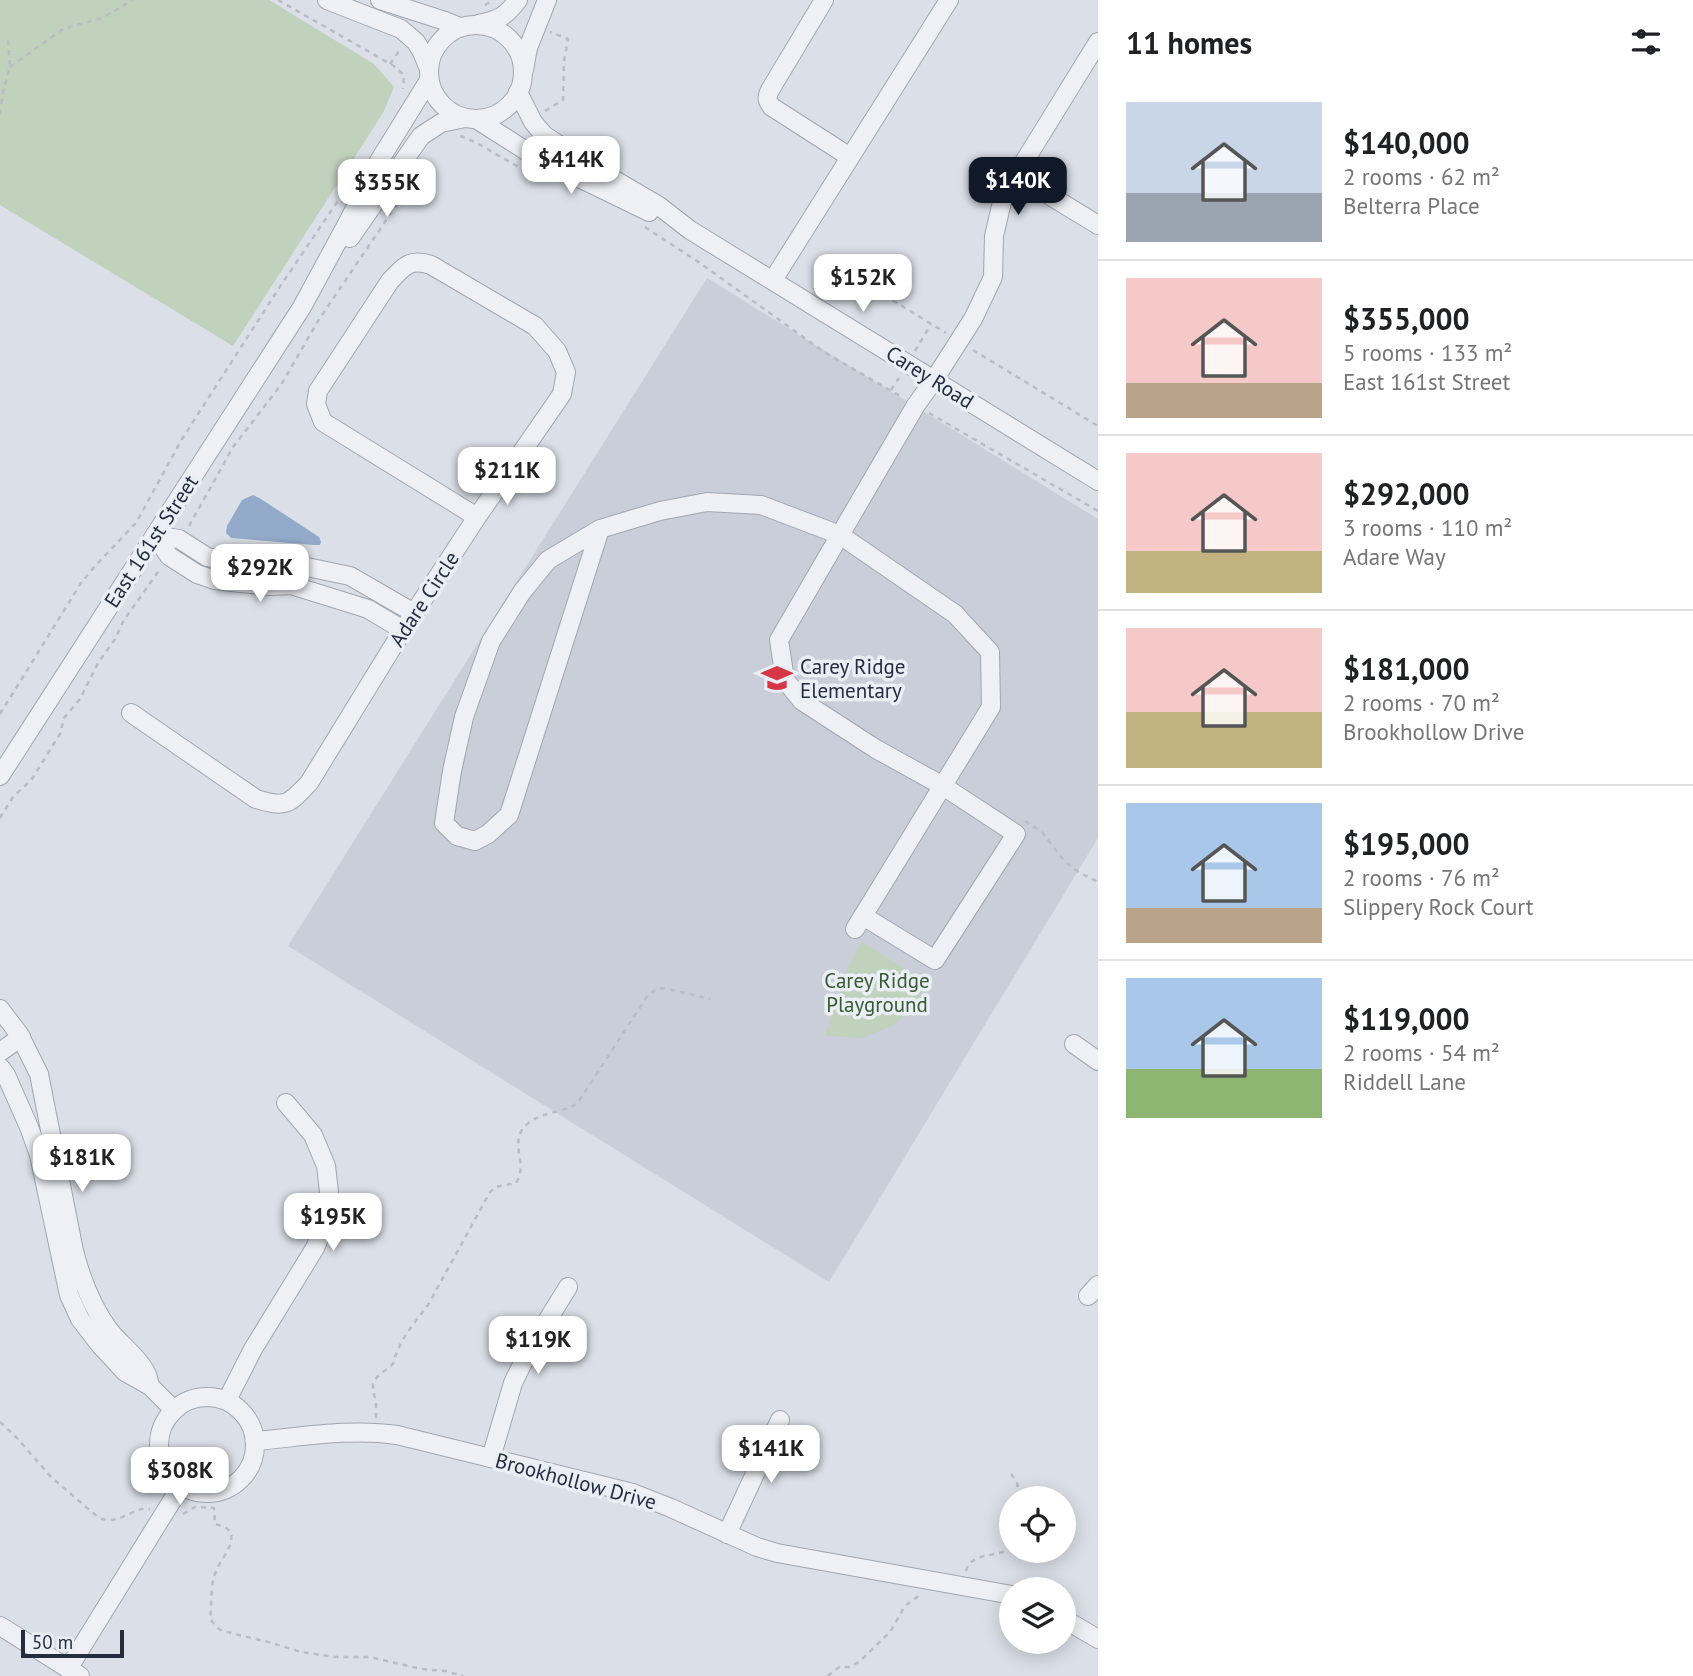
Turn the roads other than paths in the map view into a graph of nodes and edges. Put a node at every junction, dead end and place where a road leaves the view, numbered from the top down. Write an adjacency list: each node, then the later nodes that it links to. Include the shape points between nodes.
1 (327, 0): 9 (street, via 401,29 416,42)
2 (380, 0): 7 (street)
3 (518, 0): 7 (street, via 496,21)
4 (547, 0): 10 (street)
5 (824, 0): 12 (street, via 767,96 772,107)
6 (949, 0): 12 (street)
7 (468, 26): 9 (street, via 438,44); 10 (street, via 491,27 516,47 522,61)
8 (1098, 42): 13 (street)
9 (429, 74): 11 (street, via 441,104); 17 (street, East 161st Street)
10 (520, 84): 11 (street, via 511,103 501,111); 15 (street, Carey Road, via 533,122 544,135)
11 (467, 124): 15 (street, Carey Road); 17 (street, East 161st Street, via 441,123 421,136)
12 (850, 157): 16 (street)
13 (1016, 175): 14 (street); 18 (street, via 999,213 993,277 973,319)
14 (1098, 225)
15 (690, 230): 16 (street, Carey Road)
16 (773, 280): 18 (street, Carey Road)
17 (302, 307): 22 (street, East 161st Street)
18 (934, 380): 19 (street, Carey Road); 23 (street)
19 (1098, 481)
20 (477, 517): 20 (street, Adare Circle, via 562,394 566,372 557,351 535,326 432,265 412,262 390,281 318,391 316,404 323,422); 26 (street, Adare Circle)
21 (600, 529): 21 (street, via 548,560 491,641 464,717 452,771 444,823 457,836 475,841 509,815); 23 (street, via 707,502 761,505)
22 (155, 535): 24 (street, via 179,540); 25 (street, via 169,556); 29 (street, East 161st Street)
23 (840, 535): 30 (street, via 956,614 990,652 991,707); 30 (street, via 779,640 785,680 802,701)
24 (207, 557): 25 (street); 26 (street, via 302,566 350,576)
25 (197, 573): 27 (street, via 215,580 291,585 368,610)
26 (414, 613): 27 (street, Adare Circle)
27 (403, 630): 28 (street, Adare Circle, via 309,783 293,800 276,805 256,799)
28 (131, 713)
29 (0, 776)
30 (943, 786): 30 (street, via 859,923 934,960 1016,834)
31 (0, 1009): 32 (street)
32 (21, 1037): 34 (street); 38 (street, via 39,1074)
33 (1074, 1044): 35 (street)
34 (0, 1052)
35 (1098, 1060)
36 (0, 1066): 38 (street, via 29,1127)
37 (286, 1103): 40 (street, via 313,1135 326,1166 326,1222)
38 (46, 1151): 41 (street, via 67,1254 69,1295 79,1319 92,1321 125,1372)
39 (568, 1287): 44 (street, via 513,1383)
40 (227, 1400): 41 (street, via 194,1398); 43 (street, via 247,1417)
41 (174, 1410): 45 (street, via 161,1431 160,1456 164,1468)
42 (780, 1420): 46 (street)
43 (256, 1441): 44 (street, Brookhollow Drive, via 380,1433); 45 (street, via 251,1467 232,1487 206,1494)
44 (491, 1458): 46 (street, Brookhollow Drive, via 632,1493)
45 (181, 1486): 51 (street)
46 (727, 1534): 47 (street, Brookhollow Drive, via 777,1553)
47 (999, 1592)
48 (0, 1626): 51 (street)
49 (1076, 1626): 50 (street)
50 (1098, 1639)
51 (74, 1672)

